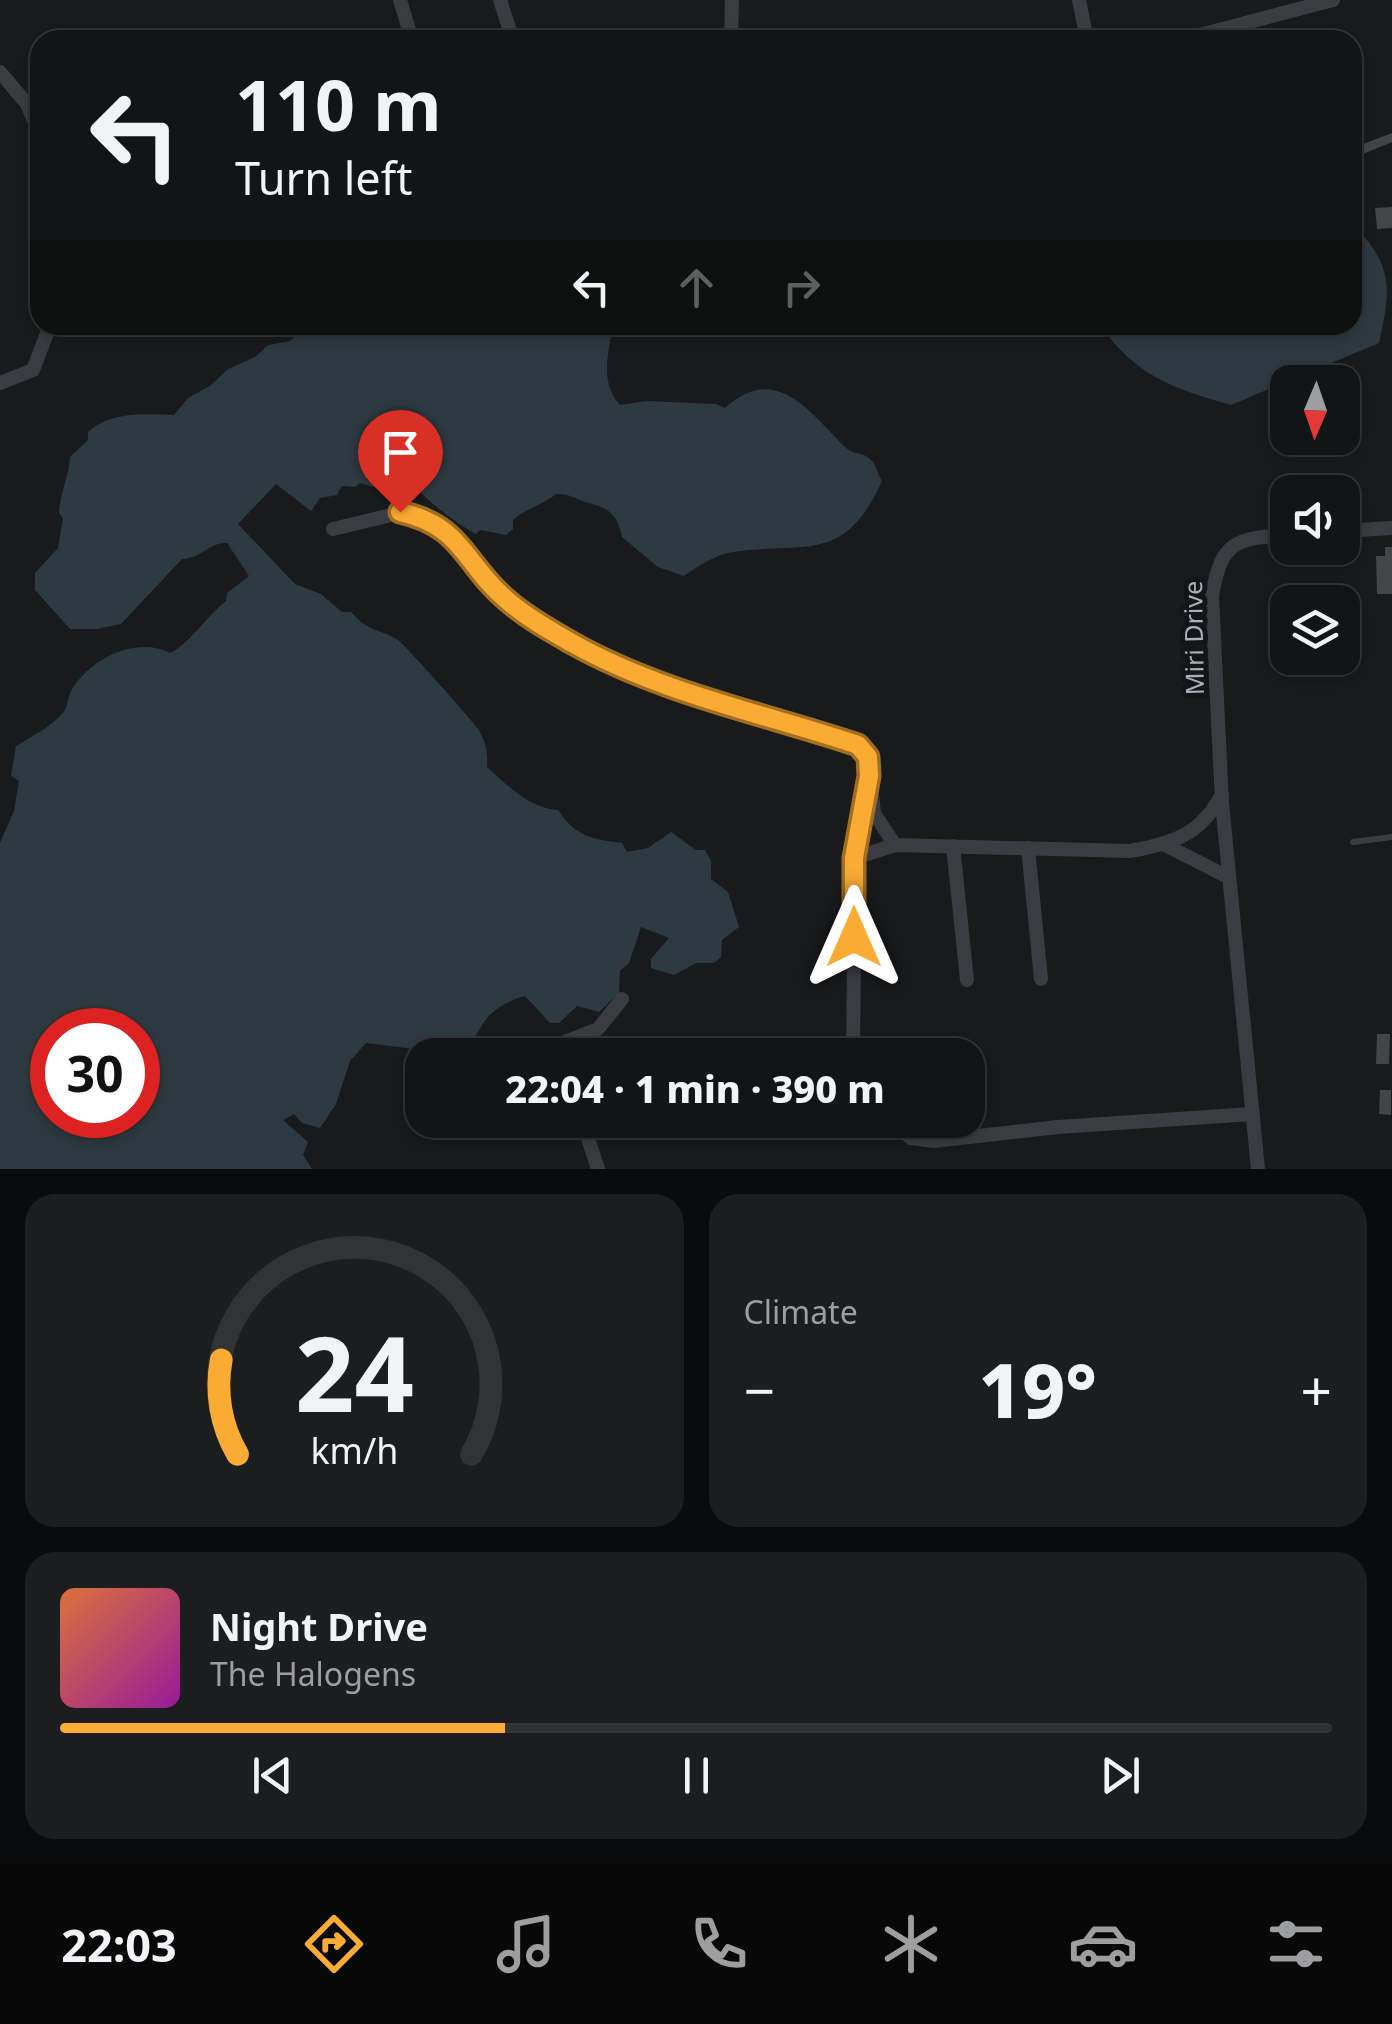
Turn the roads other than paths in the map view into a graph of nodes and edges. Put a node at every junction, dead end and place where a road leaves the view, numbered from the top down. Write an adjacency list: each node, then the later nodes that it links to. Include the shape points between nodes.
1 (400, 0): 6 (street)
2 (500, 0): 7 (street)
3 (732, 0): 8 (street)
4 (1079, 0): 9 (street)
5 (1333, 0): 10 (street)
6 (409, 30)
7 (510, 30)
8 (732, 30)
9 (1085, 30)
10 (1219, 30)
11 (0, 72): 12 (street)
12 (30, 110)
13 (46, 335): 14 (street, via 33,370)
14 (0, 383)
15 (1392, 528): 17 (street)
16 (333, 529): 19 (street, via 400,512 428,518 508,601 572,643 664,686 858,745 868,757)
17 (1360, 530)
18 (1270, 535): 20 (street, Miri Drive, via 1245,537 1216,567)
19 (869, 776): 23 (street, via 874,813); 27 (street)
20 (1222, 794): 24 (street, via 1205,822); 28 (street, Miri Drive)
21 (1392, 837): 22 (lane)
22 (1353, 842)
23 (895, 845): 25 (street); 27 (street)
24 (1165, 845): 26 (street, via 1129,851); 28 (street)
25 (954, 846): 26 (street); 30 (street)
26 (1028, 848): 29 (street)
27 (854, 858): 33 (street)
28 (1228, 877): 34 (street, Miri Drive)
29 (1041, 979)
30 (967, 980)
31 (622, 999): 32 (street, via 598,1029)
32 (575, 1038)
33 (853, 1038)
34 (1252, 1114): 35 (street); 40 (street, Miri Drive)
35 (985, 1135)
36 (588, 1138): 39 (street)
37 (911, 1138): 38 (street)
38 (961, 1138)
39 (598, 1169)
40 (1258, 1169)

